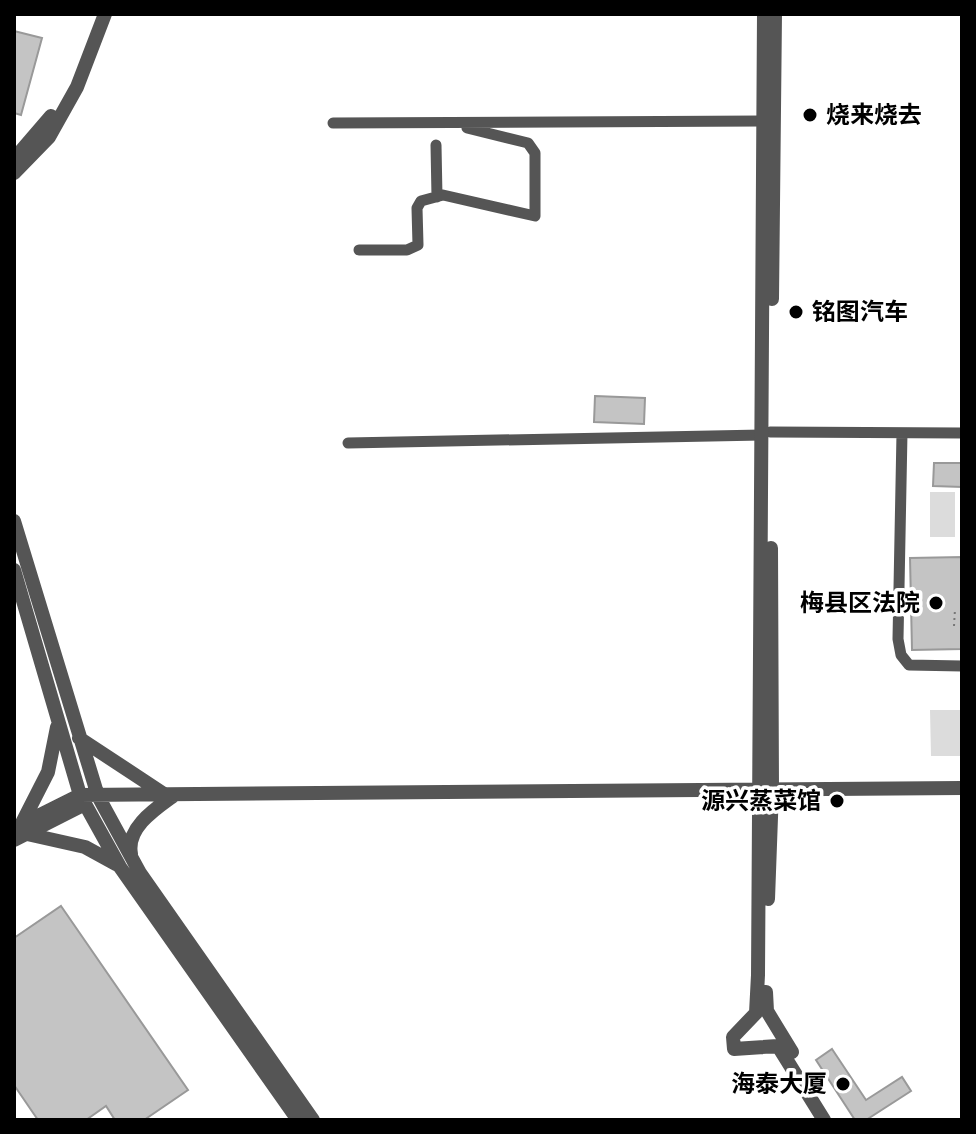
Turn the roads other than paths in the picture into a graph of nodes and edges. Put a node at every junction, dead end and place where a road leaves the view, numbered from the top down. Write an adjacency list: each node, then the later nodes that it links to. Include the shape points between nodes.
1 (95, 14): 9 (street, via 68,87 43,129)
2 (105, 14): 10 (street, via 77,87 49,137)
3 (764, 14): 5 (street)
4 (775, 14): 15 (street)
5 (762, 121): 6 (street); 15 (street)
6 (333, 123)
7 (467, 128): 11 (street, via 528,143 535,153 535,216)
8 (436, 145): 11 (street)
9 (14, 159)
10 (14, 173)
11 (437, 197): 12 (street, via 421,201 417,208 418,245 407,250)
12 (359, 250)
13 (902, 433): 14 (street); 15 (street); 19 (street, via 901,655 909,665)
14 (962, 433)
15 (766, 434): 16 (street); 23 (street)
16 (348, 443)
17 (14, 521): 21 (street)
18 (14, 570): 20 (street)
19 (962, 666)
20 (58, 723): 25 (street); 26 (street, via 48,772)
21 (79, 738): 24 (street, via 145,785); 25 (street)
22 (962, 788): 23 (street)
23 (766, 790): 24 (street); 30 (street, via 756,1013 733,1037 734,1049 778,1046); 31 (street, via 767,1011)
24 (170, 796): 25 (street); 27 (street, via 134,833)
25 (88, 799): 26 (street); 27 (street)
26 (19, 832): 27 (street)
27 (126, 862): 28 (street); 29 (street)
28 (298, 1120)
29 (313, 1120)
30 (824, 1120)
31 (834, 1120)

